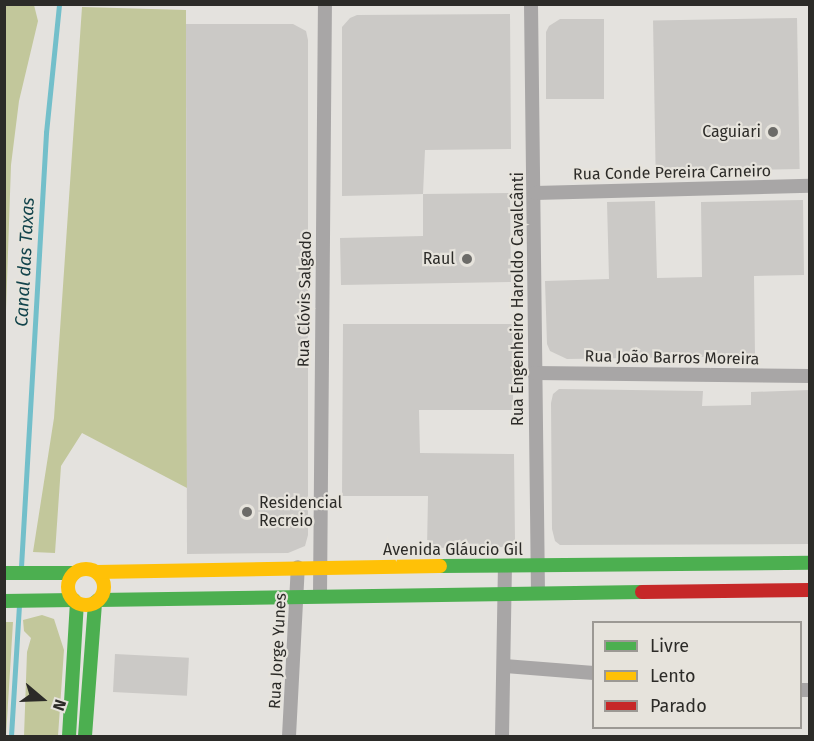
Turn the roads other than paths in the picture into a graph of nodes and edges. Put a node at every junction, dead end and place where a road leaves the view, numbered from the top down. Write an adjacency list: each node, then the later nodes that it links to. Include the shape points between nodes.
1 (325, 4): 11 (street, Rua Clóvis Salgado)
2 (531, 4): 4 (street, Rua Engenheiro Haroldo Cavalcânti)
3 (810, 186): 4 (street, Rua Conde Pereira Carneiro)
4 (535, 193): 5 (street, Rua Engenheiro Haroldo Cavalcânti)
5 (534, 373): 6 (street, Rua João Barros Moreira); 9 (street, Rua Engenheiro Haroldo Cavalcânti)
6 (810, 376)
7 (810, 563): 9 (street, Avenida Gláucio Gil)
8 (505, 566): 9 (street, Avenida Gláucio Gil); 11 (street, Avenida Gláucio Gil); 16 (street)
9 (538, 566): 17 (street, Rua Engenheiro Haroldo Cavalcânti)
10 (298, 567): 11 (street, Avenida Gláucio Gil); 12 (street, Avenida Gláucio Gil); 18 (street, Rua Jorge Yunes)
11 (319, 567): 19 (street, Rua Clóvis Salgado)
12 (97, 572): 14 (street, via 85,568); 21 (street, via 104,586)
13 (4, 573): 14 (street)
14 (74, 573): 22 (street, via 68,590)
15 (810, 590): 17 (street)
16 (506, 593): 17 (street); 19 (street); 23 (street)
17 (538, 593)
18 (298, 595): 19 (street); 21 (street); 27 (street, Rua Jorge Yunes)
19 (320, 595)
20 (4, 601): 22 (street)
21 (97, 601): 22 (street, via 86,605); 26 (street)
22 (75, 602): 25 (street)
23 (504, 666): 24 (street); 28 (street)
24 (592, 673)
25 (69, 736)
26 (85, 736)
27 (289, 736)
28 (502, 736)

